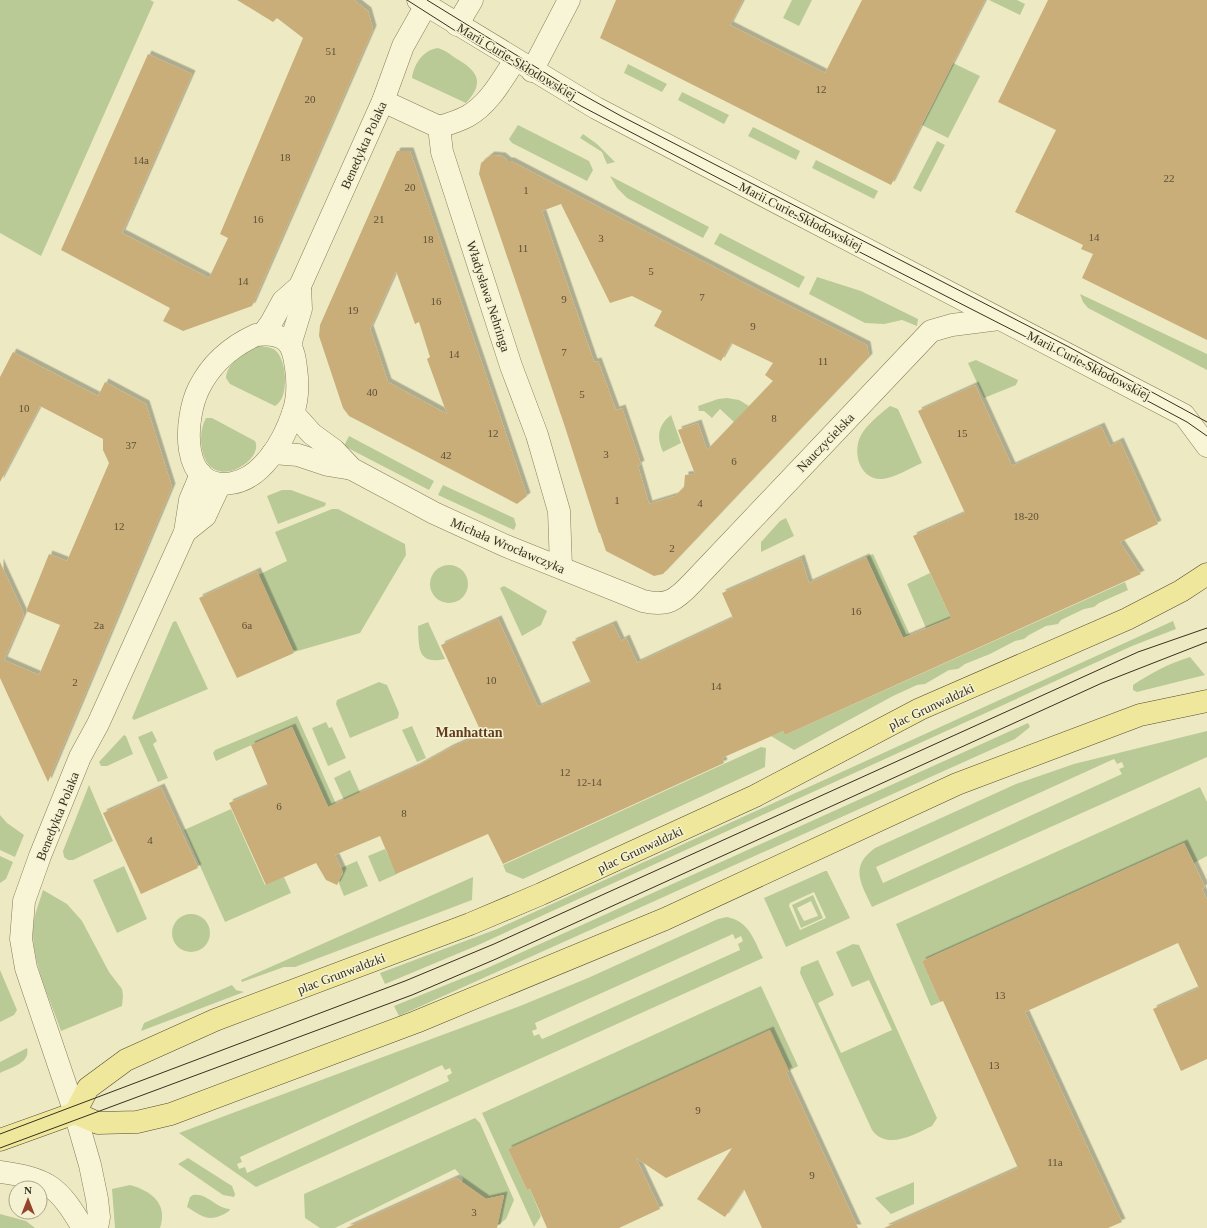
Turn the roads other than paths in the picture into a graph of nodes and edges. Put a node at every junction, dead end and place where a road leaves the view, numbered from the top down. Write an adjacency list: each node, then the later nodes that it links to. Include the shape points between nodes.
1 (472, 0): 4 (street)
2 (569, 0): 5 (street)
3 (422, 2): 4 (street, Marii Curie-Skłodowskiej); 6 (street, Benedykta Polaka)
4 (457, 25): 5 (street, Marii Curie-Skłodowskiej)
5 (524, 65): 7 (street, via 475,111 462,119); 9 (street, Marii Curie-Skłodowskiej, via 619,121)
6 (383, 101): 7 (street); 8 (street, Benedykta Polaka)
7 (439, 127): 21 (street, Władysława Nehringa, via 442,152 511,366 537,435 559,511)
8 (300, 286): 10 (street, Benedykta Polaka, via 283,301); 11 (street, Benedykta Polaka, via 301,309)
9 (998, 319): 13 (street, Marii Curie-Skłodowskiej); 23 (street, Nauczycielska, via 952,325 930,331 682,594)
10 (263, 334): 11 (street, via 279,336); 18 (street, via 256,335 234,348 215,365 199,387 192,404 188,432 191,457)
11 (290, 345): 12 (street, via 297,375)
12 (293, 413): 16 (street); 17 (street, Michała Wrocławczyka, via 312,434 334,450)
13 (1184, 415): 14 (street, Marii Curie-Skłodowskiej); 15 (street, Marii Curie-Skłodowskiej)
14 (1207, 416)
15 (1207, 446)
16 (273, 452): 17 (street, Michała Wrocławczyka, via 298,455 328,465); 19 (street, via 244,479)
17 (352, 469): 21 (street, Michała Wrocławczyka, via 434,513 506,546)
18 (201, 474): 19 (street); 20 (street, Benedykta Polaka, via 190,500)
19 (220, 484): 20 (street, Benedykta Polaka, via 205,516)
20 (185, 532): 25 (street, Benedykta Polaka, via 98,724 80,757 24,901 22,943 26,968)
21 (561, 567): 23 (street, Michała Wrocławczyka, via 643,601 658,605)
22 (1207, 574): 25 (main road, plac Grunwaldzki, via 1181,591 1127,619 920,709 755,796 541,894 215,1020 126,1060 88,1088)
23 (670, 601)
24 (1207, 701): 25 (main road, via 1140,715 957,784 666,919 416,1022 171,1114 137,1122 98,1122)
25 (75, 1113): 26 (main road); 29 (street, Benedykta Polaka, via 96,1191 99,1217)
26 (0, 1140)
27 (0, 1172): 28 (street, via 29,1177 52,1187 68,1203)
28 (83, 1228)
29 (97, 1228)

